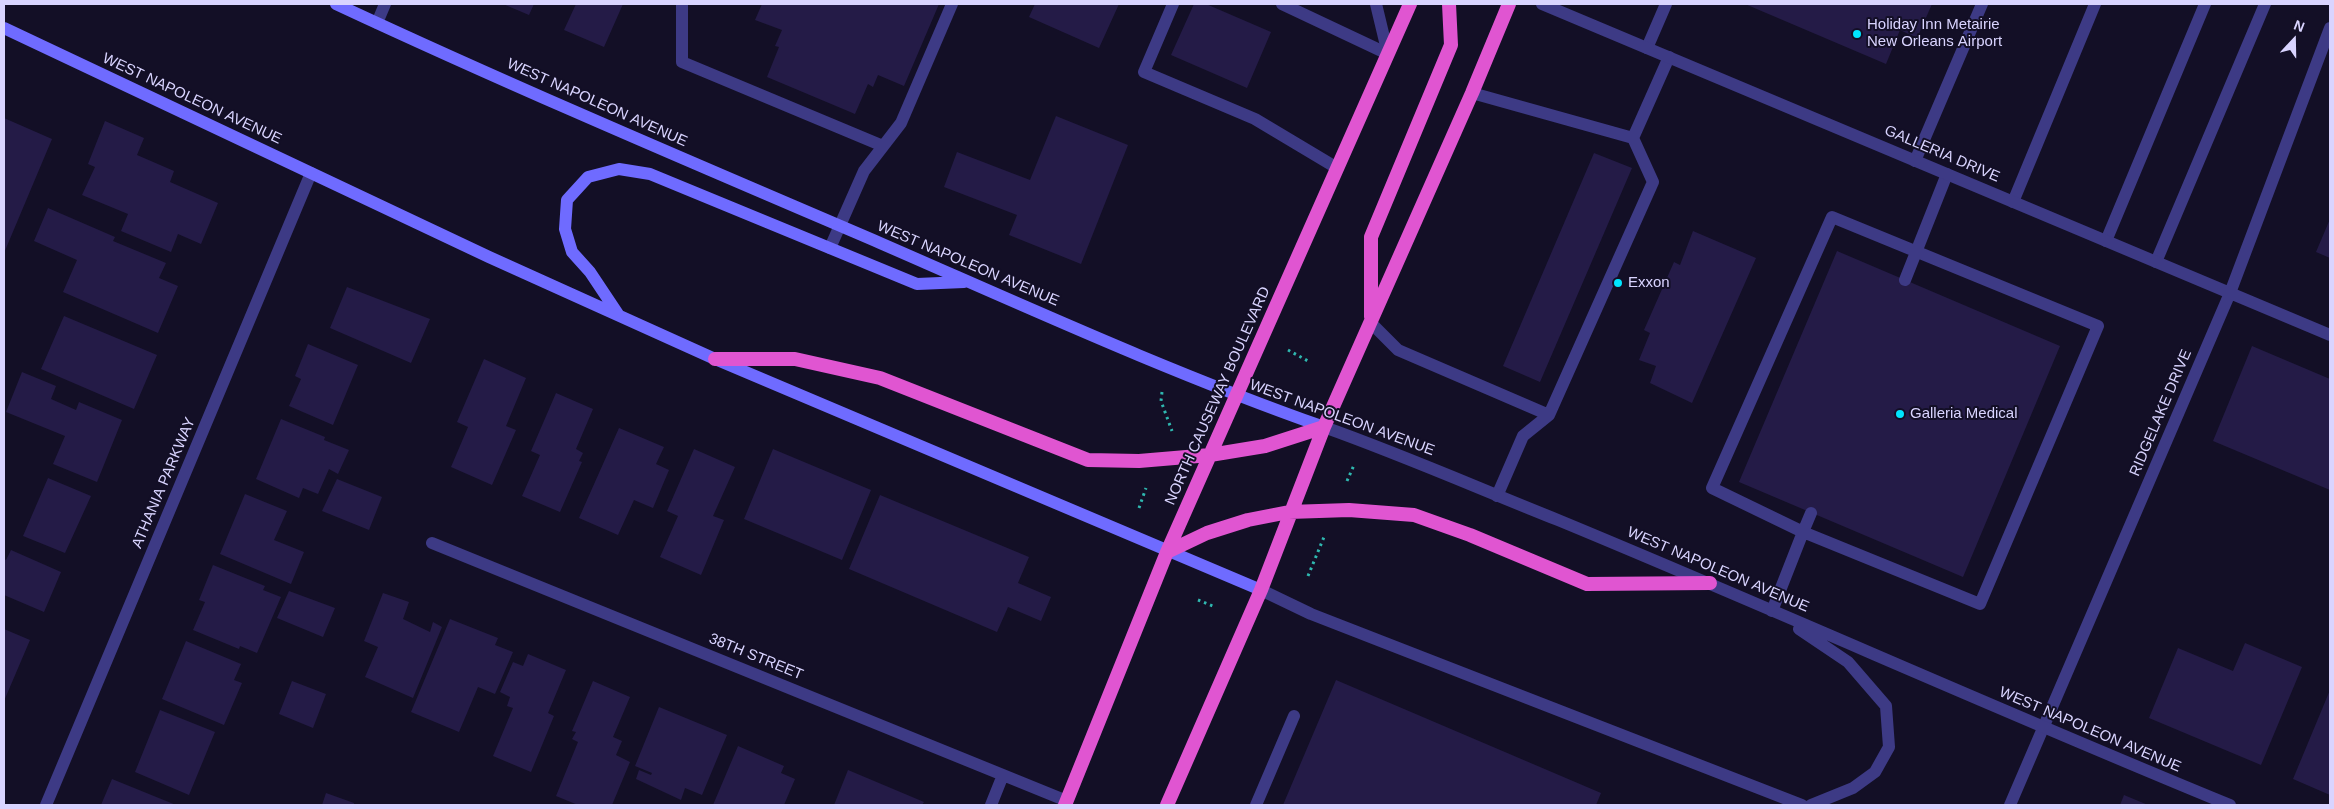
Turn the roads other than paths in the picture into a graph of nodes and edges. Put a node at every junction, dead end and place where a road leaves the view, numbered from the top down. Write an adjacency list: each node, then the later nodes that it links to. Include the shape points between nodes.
1 (336, 4): 17 (main road, WEST NAPOLEON AVENUE)
2 (385, 4): 17 (street)
3 (682, 4): 25 (street, via 682,62)
4 (952, 4): 25 (street, via 901,123)
5 (1173, 4): 27 (street, via 1144,72 1254,119)
6 (1282, 4): 21 (street)
7 (1376, 4): 21 (street)
8 (1410, 4): 21 (highway, NORTH CAUSEWAY BOULEVARD)
9 (1449, 4): 40 (highway, via 1451,44 1371,237)
10 (1509, 4): 23 (highway)
11 (1542, 4): 20 (street, GALLERIA DRIVE)
12 (1666, 4): 20 (street)
13 (1982, 4): 26 (street)
14 (2095, 4): 30 (street)
15 (2205, 4): 32 (street)
16 (2265, 4): 35 (street)
17 (377, 23): 31 (main road, WEST NAPOLEON AVENUE)
18 (4, 28): 28 (main road, WEST NAPOLEON AVENUE)
19 (2330, 28): 38 (street, RIDGELAKE DRIVE)
20 (1647, 48): 22 (street, GALLERIA DRIVE)
21 (1388, 54): 27 (highway, NORTH CAUSEWAY BOULEVARD)
22 (1669, 57): 24 (street); 26 (street, GALLERIA DRIVE)
23 (1472, 94): 24 (street); 40 (highway)
24 (1633, 138): 44 (street, via 1653,182)
25 (883, 146): 31 (street, via 864,170)
26 (1915, 161): 29 (street, GALLERIA DRIVE)
27 (1337, 168): 43 (highway, NORTH CAUSEWAY BOULEVARD)
28 (311, 173): 39 (main road, WEST NAPOLEON AVENUE); 61 (street, ATHANIA PARKWAY)
29 (1947, 174): 30 (street, GALLERIA DRIVE); 34 (street)
30 (2013, 202): 32 (street, GALLERIA DRIVE)
31 (839, 226): 33 (street); 37 (main road, WEST NAPOLEON AVENUE)
32 (2106, 241): 35 (street, GALLERIA DRIVE)
33 (830, 248): 37 (main road, via 916,284); 39 (main road, via 650,174 619,169 588,177 567,200 565,229 572,252 590,272)
34 (1916, 252): 36 (street); 50 (street, via 1832,217 1712,488); 50 (street, via 2098,326 1980,604)
35 (2156, 262): 38 (street, GALLERIA DRIVE)
36 (1905, 280)
37 (969, 282): 43 (main road, WEST NAPOLEON AVENUE)
38 (2230, 293): 41 (street, GALLERIA DRIVE); 57 (street, RIDGELAKE DRIVE)
39 (618, 314): 42 (main road, WEST NAPOLEON AVENUE)
40 (1371, 323): 44 (street, via 1398,350); 45 (highway)
41 (2330, 335)
42 (715, 359): 46 (highway, via 795,358 880,378 1088,460 1139,461); 52 (main road, WEST NAPOLEON AVENUE)
43 (1235, 396): 45 (main road, WEST NAPOLEON AVENUE); 46 (highway, NORTH CAUSEWAY BOULEVARD)
44 (1549, 416): 47 (street, via 1522,436)
45 (1324, 427): 46 (highway, via 1265,446); 47 (street, WEST NAPOLEON AVENUE); 48 (highway)
46 (1210, 456): 52 (highway, NORTH CAUSEWAY BOULEVARD)
47 (1497, 496): 53 (street, WEST NAPOLEON AVENUE)
48 (1290, 512): 52 (highway, via 1248,520 1208,533); 53 (highway, via 1349,510 1414,515 1587,584); 54 (highway)
49 (1811, 513): 50 (street)
50 (1803, 532): 55 (street)
51 (432, 543): 58 (street, 38TH STREET)
52 (1167, 552): 54 (main road, WEST NAPOLEON AVENUE); 59 (highway, NORTH CAUSEWAY BOULEVARD)
53 (1710, 583): 55 (street, WEST NAPOLEON AVENUE)
54 (1261, 590): 63 (highway); 65 (street, WEST NAPOLEON AVENUE, via 1311,614)
55 (1772, 610): 57 (street, WEST NAPOLEON AVENUE); 66 (street, via 1848,662 1886,706 1889,747 1875,772 1853,788)
56 (1294, 716): 64 (street)
57 (2044, 729): 60 (street, WEST NAPOLEON AVENUE); 67 (street, RIDGELAKE DRIVE)
58 (1003, 775): 59 (street, 38TH STREET); 62 (street)
59 (1066, 803)
60 (2224, 804)
61 (46, 805)
62 (991, 805)
63 (1167, 805)
64 (1256, 805)
65 (1802, 805)
66 (1811, 805)
67 (2010, 805)

